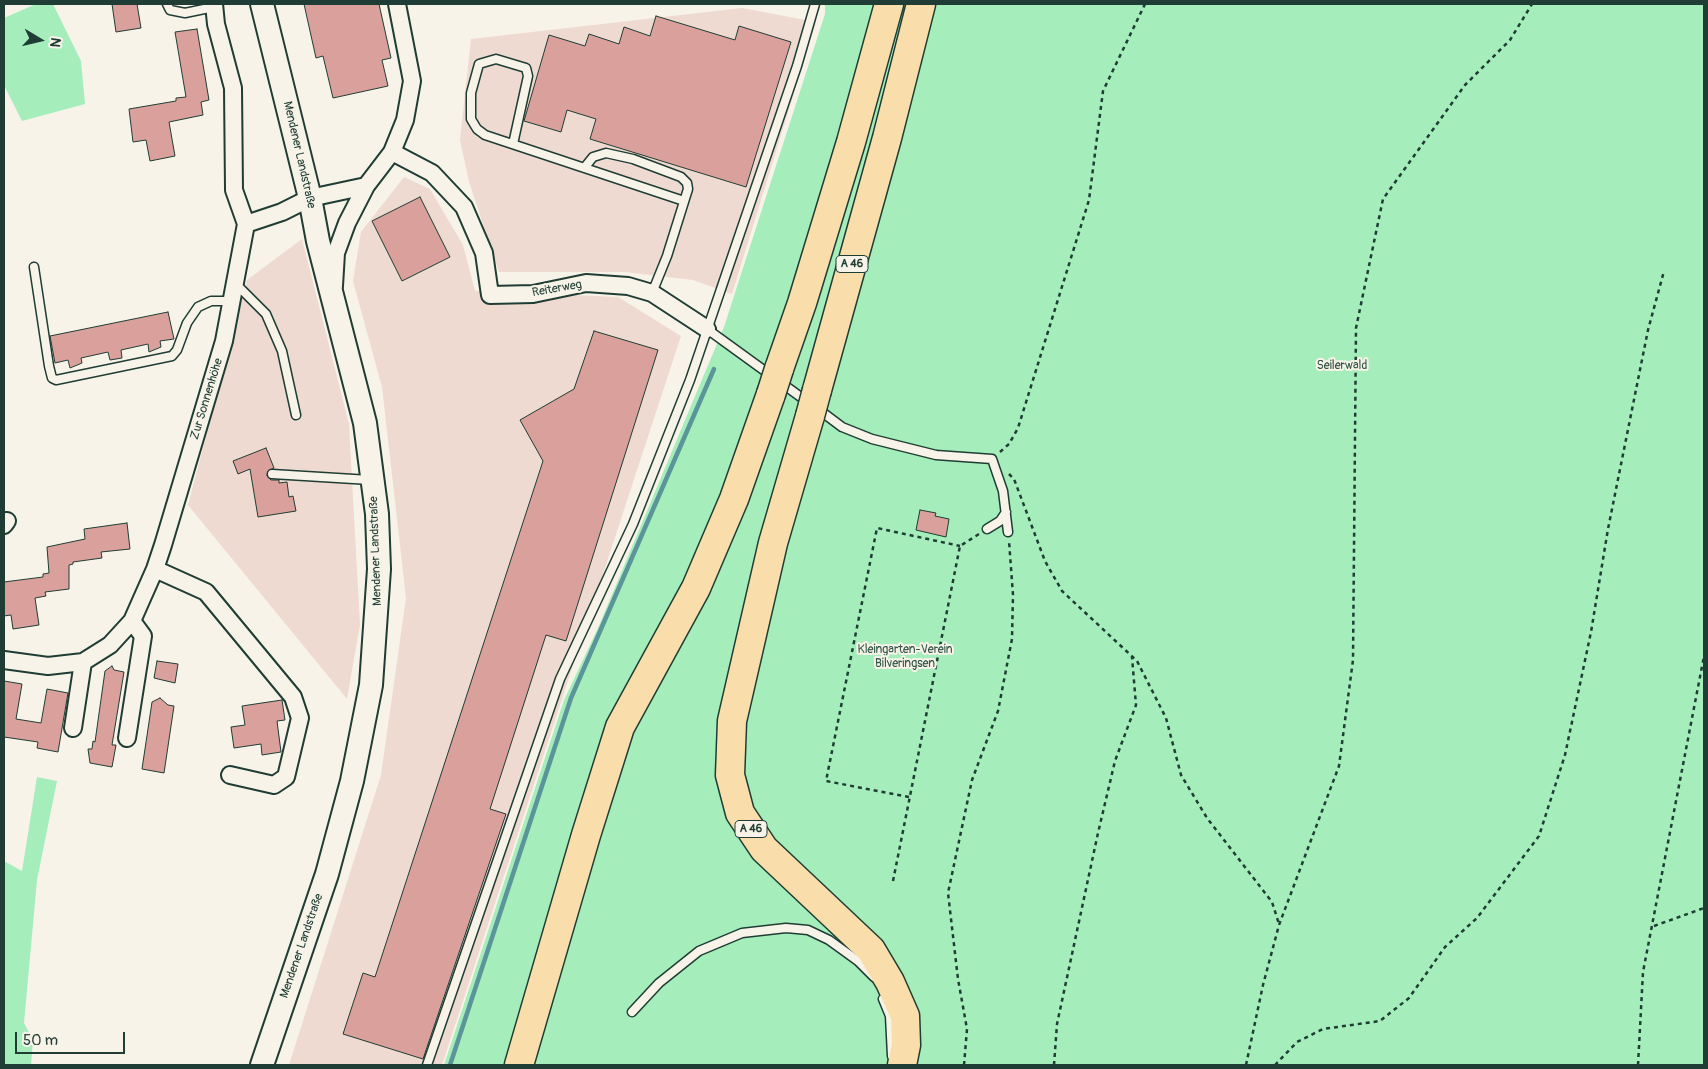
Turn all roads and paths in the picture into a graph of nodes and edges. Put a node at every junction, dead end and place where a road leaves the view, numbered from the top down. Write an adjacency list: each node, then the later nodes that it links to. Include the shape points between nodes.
1 (167, 4): 9 (lane, via 170,10 185,13)
2 (262, 4): 14 (main road, Mendener Landstraße)
3 (397, 4): 11 (street, via 412,81 405,120)
4 (815, 4): 23 (lane)
5 (889, 4): 49 (highway, A 46, bridge, via 851,142 771,394 734,499 696,588 620,727)
6 (921, 4): 51 (highway, A 46, bridge, via 887,138 773,543 732,721 730,775 740,813 764,849 871,950 890,982 905,1016 906,1045)
7 (1145, 4): 25 (path, via 1103,91 1089,200 1018,428 1009,444)
8 (1532, 4): 44 (path, via 1510,40 1465,85 1383,199 1356,328 1353,660 1339,766)
9 (214, 5): 16 (street, via 233,88 234,190)
10 (514, 144): 10 (lane, via 485,135 471,119 471,94 479,64 496,59 526,68 528,76); 12 (lane)
11 (392, 152): 13 (street); 20 (street, Reiterweg, via 432,173 464,207 484,253 490,294 534,294 586,283 628,286)
12 (585, 167): 15 (lane); 15 (lane, via 593,157 606,153 633,159 681,177 687,183)
13 (366, 186): 14 (street); 21 (street, via 336,253)
14 (310, 198): 16 (street); 21 (main road, Mendener Landstraße)
15 (684, 201): 20 (lane)
16 (246, 224): 19 (street, Zur Sonnenhöhe)
17 (34, 267): 22 (lane, via 49,366 52,378 56,380 172,356 198,307 211,302)
18 (1664, 272): 55 (path, via 1644,349 1565,755 1539,836 1477,918 1445,948 1408,998 1380,1021 1324,1029 1297,1042)
19 (234, 281): 22 (street, Zur Sonnenhöhe); 24 (lane, via 266,314 282,352)
20 (652, 293): 23 (street, Reiterweg)
21 (333, 301): 27 (main road, Mendener Landstraße, via 365,423)
22 (230, 302): 32 (street, Zur Sonnenhöhe, via 224,341)
23 (707, 329): 25 (lane, via 842,427 872,439 936,455); 48 (lane, via 633,524 560,679)
24 (296, 415)
25 (992, 459): 28 (lane); 35 (path, via 1014,479 1046,561 1062,591)
26 (272, 474): 27 (lane)
27 (372, 480): 47 (main road, Mendener Landstraße, via 379,570 371,685 352,781 326,874)
28 (1006, 512): 29 (lane, via 1000,521); 30 (lane)
29 (987, 529): 31 (path)
30 (1008, 532): 52 (path, via 1014,595 1012,639 998,711 972,780 948,893 967,1029)
31 (960, 546): 41 (path); 41 (path, via 877,528 826,781)
32 (155, 570): 33 (street, Zur Sonnenhöhe); 40 (street, via 206,592 293,697 300,718 286,777 274,785)
33 (132, 621): 37 (street, Zur Sonnenhöhe, via 110,645); 39 (street, via 143,636)
34 (1704, 656): 45 (path)
35 (1132, 657): 44 (path, via 1166,718 1181,774 1207,818 1272,902); 53 (path, via 1136,674 1136,705 1115,761 1096,842 1057,1024)
36 (4, 660): 37 (street, Zur Sonnenhöhe, via 48,666)
37 (83, 662): 38 (street)
38 (73, 728)
39 (127, 738)
40 (230, 775)
41 (909, 797): 42 (path)
42 (893, 881)
43 (1704, 908): 45 (path)
44 (1279, 925): 54 (path, via 1262,985)
45 (1654, 926): 56 (path, via 1644,972)
46 (632, 1012): 50 (lane, via 659,983 699,952 742,933 786,928 808,930 829,940 874,977 890,1016 892,1057)
47 (262, 1065)
48 (427, 1065)
49 (519, 1065)
50 (889, 1065)
51 (902, 1065)
52 (964, 1065)
53 (1054, 1065)
54 (1246, 1065)
55 (1275, 1065)
56 (1638, 1065)

